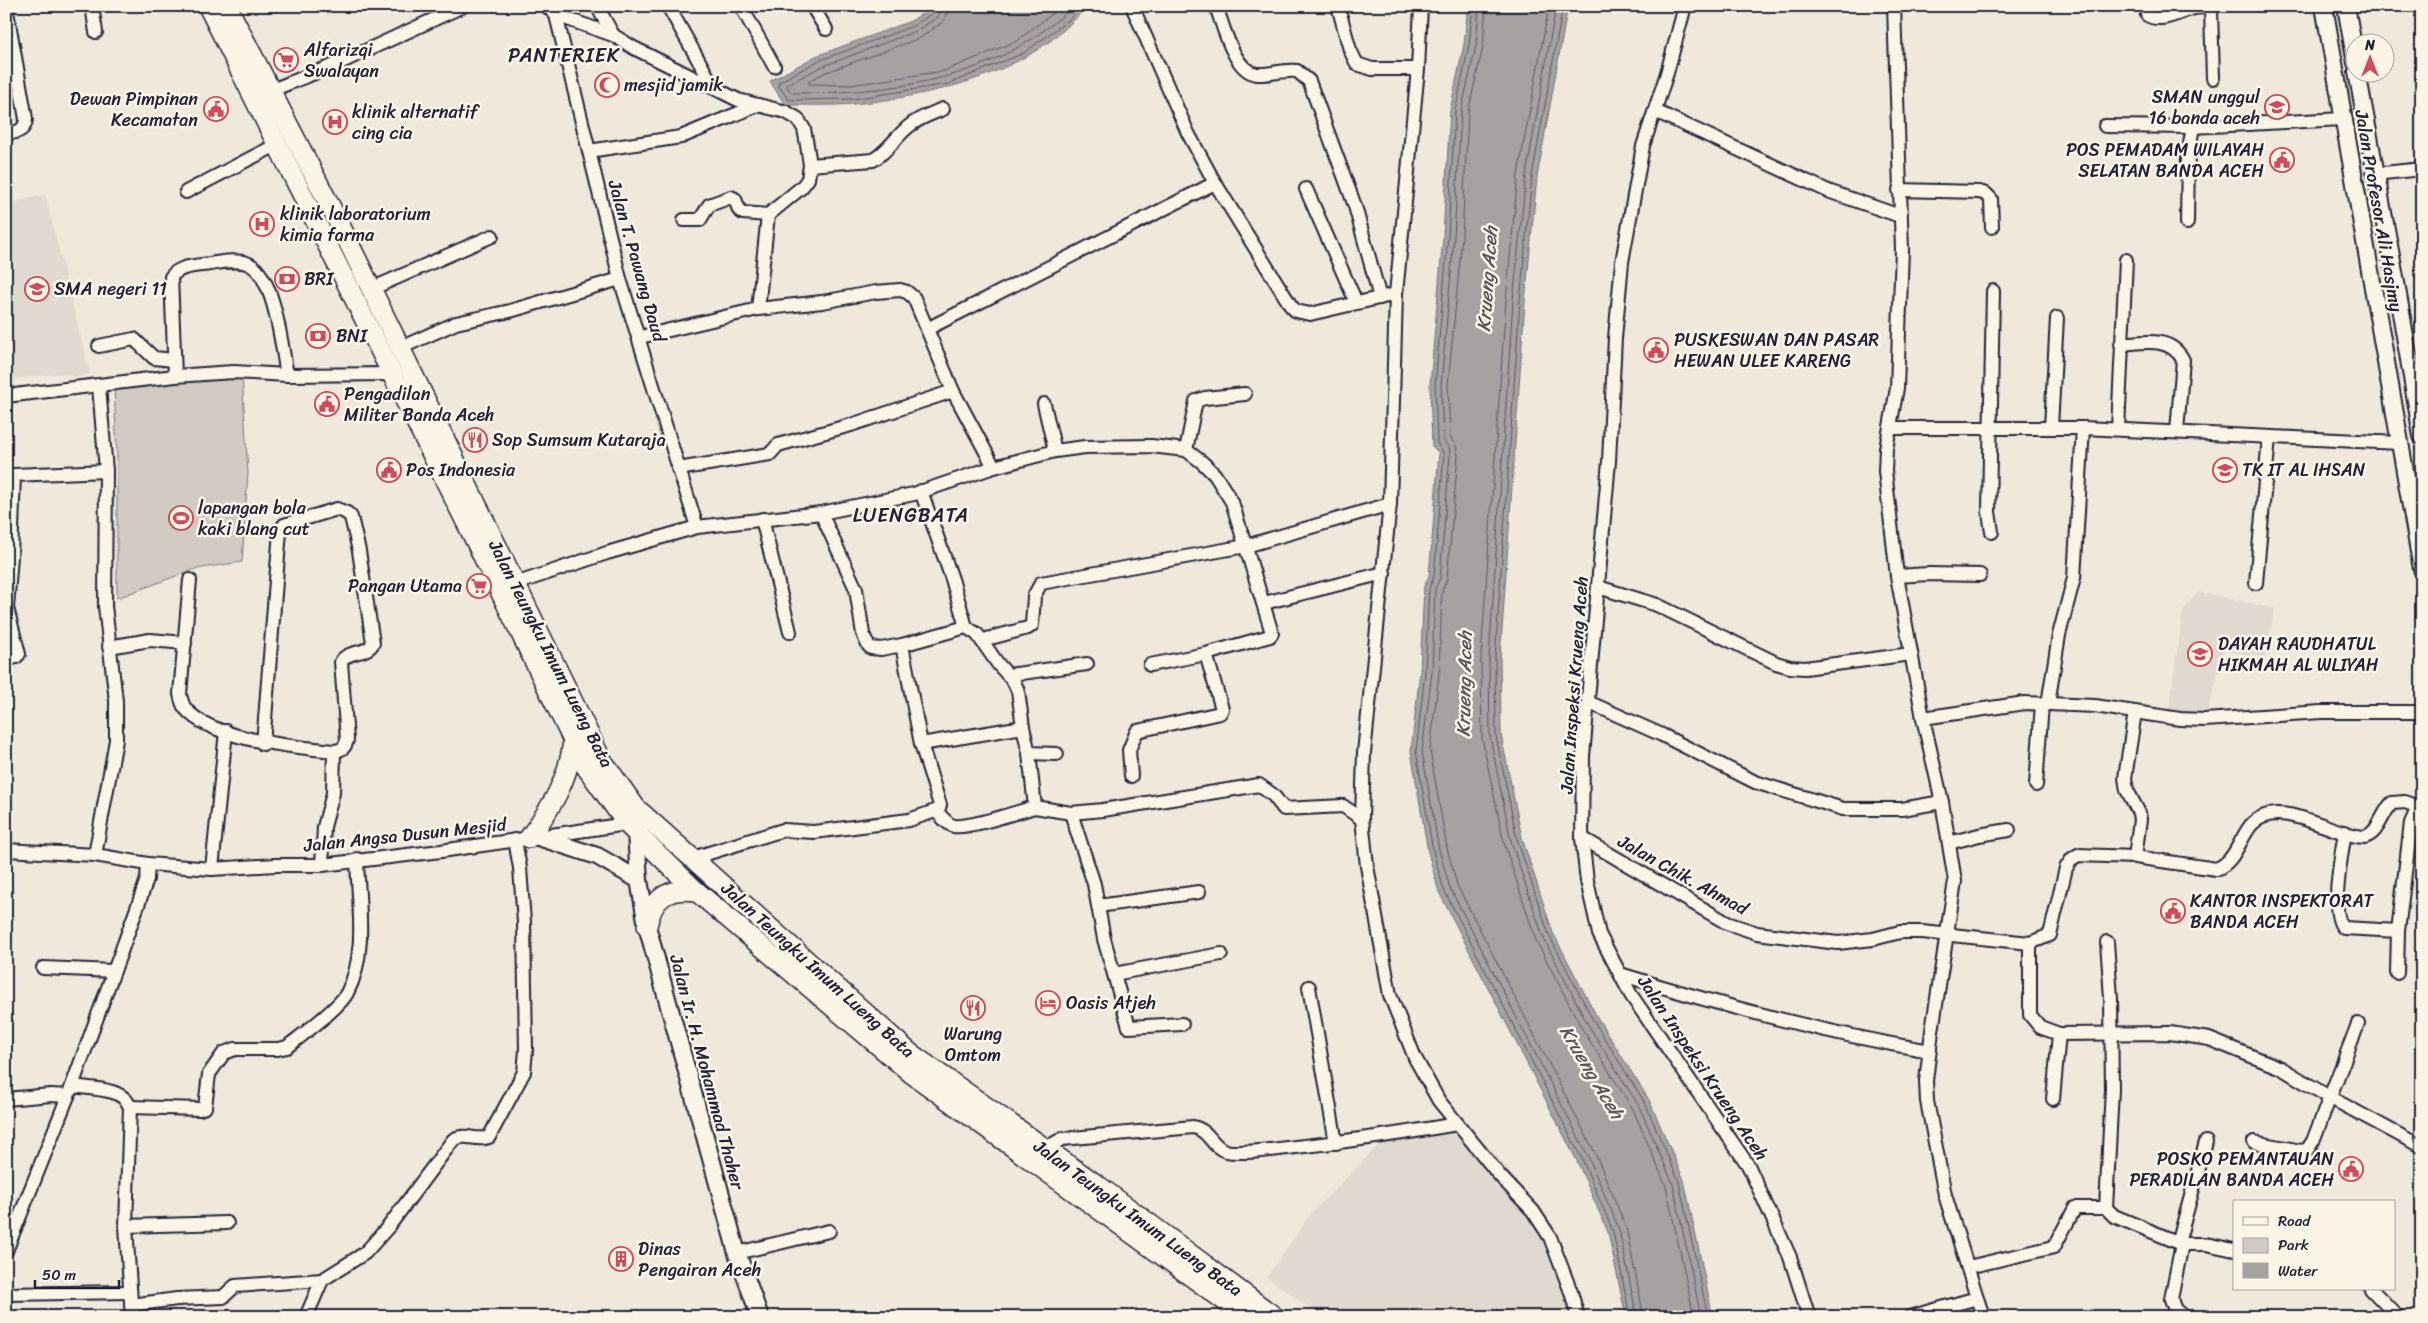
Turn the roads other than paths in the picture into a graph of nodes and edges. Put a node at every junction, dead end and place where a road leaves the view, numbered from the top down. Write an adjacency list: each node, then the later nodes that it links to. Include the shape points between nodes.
1 (6, 6): 36 (street, via 26,118 21,130)
2 (92, 6): 21 (street)
3 (208, 6): 37 (highway, Jalan Teungku Imum Lueng Bata)
4 (227, 6): 29 (highway, Jalan Teungku Imum Lueng Bata)
5 (463, 6): 29 (street)
6 (597, 6): 23 (street)
7 (668, 6): 28 (street)
8 (741, 6): 24 (street)
9 (812, 6): 20 (street)
10 (1132, 6): 42 (street, via 1188,133)
11 (1216, 6): 59 (street, via 1236,59 1244,68 1257,74 1297,71 1309,81 1355,206)
12 (1338, 6): 25 (street, via 1357,64 1372,68)
13 (1421, 6): 25 (street)
14 (1685, 6): 32 (street, Jalan Inspeksi Krueng Aceh)
15 (1894, 6): 44 (street)
16 (2147, 6): 26 (street, via 2147,15 2155,18 2203,6 2210,9)
17 (2324, 6): 33 (main road, Jalan Profesor Ali Hasjmy)
18 (2346, 6): 22 (main road)
19 (551, 10): 23 (street); 38 (street, Jalan T. Pawang Daud)
20 (826, 30)
21 (96, 32)
22 (2351, 32)
23 (612, 34): 28 (street)
24 (774, 66)
25 (1418, 70): 58 (street)
26 (2213, 78)
27 (2359, 82): 41 (main road, Jalan Profesor Ali Hasjmy)
28 (713, 86): 30 (street, via 738,100)
29 (272, 90): 56 (highway, Jalan Teungku Imum Lueng Bata)
30 (758, 106): 38 (street, via 681,137); 39 (street, via 786,112 798,119 804,129)
31 (943, 109): 39 (street, via 908,127 881,156 873,160)
32 (1654, 111): 47 (street, via 1828,191); 107 (street, Jalan Inspeksi Krueng Aceh, via 1638,171 1622,262 1610,461)
33 (2343, 119): 35 (street); 51 (main road, Jalan Profesor Ali Hasjmy)
34 (2105, 126): 35 (street)
35 (2193, 127): 50 (street, via 2188,155)
36 (6, 133)
37 (278, 144): 45 (street); 70 (highway, Jalan Teungku Imum Lueng Bata)
38 (589, 151): 55 (street, Jalan T. Pawang Daud)
39 (810, 165): 46 (street, via 806,183)
40 (2422, 169): 41 (street)
41 (2374, 174): 48 (main road, Jalan Profesor Ali Hasjmy)
42 (1215, 183): 60 (street, via 1296,311 1310,314); 63 (street)
43 (1306, 190): 60 (street)
44 (1899, 190): 47 (street); 52 (street, via 1986,194 1991,199)
45 (186, 192)
46 (768, 215): 49 (street, via 743,213 731,198 709,205 700,220); 61 (street)
47 (1900, 216): 79 (street, via 1902,250 1897,388)
48 (2383, 219): 51 (main road); 69 (main road, Jalan Profesor Ali Hasjmy)
49 (684, 220)
50 (2187, 223)
51 (2360, 224): 86 (main road, Jalan Profesor Ali Hasjmy)
52 (1992, 227)
53 (492, 236): 56 (street)
54 (2126, 260): 65 (street)
55 (620, 279): 64 (street, Jalan T. Pawang Daud); 67 (street, via 456,323)
56 (371, 289): 67 (highway, Jalan Teungku Imum Lueng Bata)
57 (1993, 291): 81 (street)
58 (1396, 294): 59 (street); 93 (street)
59 (1380, 298): 60 (street)
60 (1356, 302)
61 (758, 309): 63 (street, via 900,290 914,298); 64 (street)
62 (2057, 318): 78 (street)
63 (927, 329): 74 (street)
64 (640, 337): 90 (street, Jalan T. Pawang Daud)
65 (2121, 344): 82 (street); 83 (street, via 2165,343 2179,352 2183,360)
66 (99, 346): 68 (street, via 134,339 154,358)
67 (400, 348): 98 (highway, Jalan Teungku Imum Lueng Bata)
68 (174, 360): 71 (street, via 171,277 179,270 191,267 247,263 259,272 278,319); 72 (street)
69 (2417, 372): 84 (main road, Jalan Profesor Ali Hasjmy)
70 (392, 374): 71 (street); 98 (highway, Jalan Teungku Imum Lueng Bata)
71 (286, 375): 72 (street, via 233,372)
72 (175, 376): 73 (street)
73 (99, 386): 76 (street); 91 (street)
74 (953, 391): 89 (street); 90 (street, via 778,445 770,454)
75 (1245, 394): 87 (street, via 1196,401)
76 (6, 396)
77 (1044, 404): 88 (street)
78 (2051, 427): 80 (street); 81 (street)
79 (1890, 428): 81 (street); 103 (street, via 1885,471)
80 (2083, 428): 82 (street); 124 (street, via 2074,578)
81 (1992, 429): 97 (street, via 1989,512)
82 (2118, 429): 83 (street)
83 (2177, 431): 85 (street)
84 (2422, 435)
85 (2269, 437): 86 (street); 105 (street)
86 (2399, 443): 100 (main road, Jalan Profesor Ali Hasjmy)
87 (1186, 450): 88 (street, via 1116,445); 99 (street, via 1215,475 1232,502)
88 (1055, 451): 89 (street)
89 (994, 467): 92 (street)
90 (678, 469): 96 (street, Jalan T. Pawang Daud)
91 (106, 471): 108 (street, via 14,475); 116 (street, via 105,606)
92 (921, 492): 94 (street); 111 (street)
93 (1390, 504): 99 (street); 101 (street)
94 (821, 513): 95 (street); 115 (street, via 856,589 863,634 868,645 881,650)
95 (762, 519): 96 (street); 112 (street)
96 (697, 527): 106 (street)
97 (1992, 532)
98 (484, 539): 106 (highway, Jalan Teungku Imum Lueng Bata); 130 (highway, Jalan Teungku Imum Lueng Bata)
99 (1246, 546): 109 (street); 113 (street, via 1041,583 1034,596 1032,625)
100 (2422, 569)
101 (1384, 573): 109 (street); 143 (street, via 1364,753)
102 (1980, 575): 103 (street)
103 (1897, 576): 118 (street)
104 (190, 580): 114 (street)
105 (2256, 583)
106 (515, 584): 153 (highway, Jalan Teungku Imum Lueng Bata, via 601,760 636,808)
107 (1598, 587): 118 (street, via 1657,605 1790,667 1805,668); 123 (street, Jalan Inspeksi Krueng Aceh)
108 (7, 594): 110 (street)
109 (1264, 603): 117 (street, via 1273,630 1270,636)
110 (8, 620): 119 (street, via 19,654)
111 (966, 627): 113 (street); 115 (street)
112 (790, 632)
113 (982, 640): 122 (street)
114 (185, 643): 116 (street, via 150,640); 129 (street, via 180,694 183,706 195,718)
115 (902, 645): 132 (street)
116 (109, 647): 151 (street, via 116,702 116,740)
117 (1206, 654): 121 (street); 136 (street, via 1222,709 1220,713 1137,731 1129,750)
118 (1911, 654): 127 (street)
119 (6, 660)
120 (1087, 664): 122 (street)
121 (1150, 665)
122 (1008, 675): 128 (street, via 1018,691)
123 (1588, 702): 138 (street, via 1754,782 1843,810 1902,809); 148 (street, Jalan Inspeksi Krueng Aceh, via 1583,756)
124 (2045, 704): 125 (street); 127 (street, via 2025,703); 137 (street)
125 (2135, 712): 126 (street, via 2205,720 2321,712); 152 (street, via 2125,778 2140,820)
126 (2422, 712)
127 (1923, 718): 138 (street)
128 (1023, 728): 132 (street); 134 (street)
129 (226, 731): 131 (street); 157 (street)
130 (574, 741): 144 (highway, Jalan Teungku Imum Lueng Bata, via 586,766); 147 (highway, via 571,764 561,789 545,817)
131 (263, 744): 133 (street); 133 (street, via 280,531 284,525 337,509 352,518 372,643 367,649 348,654 341,662 347,740 345,747)
132 (921, 744): 141 (street, via 940,805)
133 (334, 752): 156 (street, via 333,793 324,827)
134 (1029, 753): 135 (street); 139 (street)
135 (1057, 754)
136 (1131, 776)
137 (2036, 784)
138 (1942, 802): 149 (street)
139 (1035, 807): 141 (street, via 956,826); 142 (street)
140 (2422, 810): 146 (street, via 2405,802 2395,802 2389,805 2369,836 2359,837); 163 (street, via 2415,814 2411,823)
141 (936, 811): 153 (street, via 909,820 814,832 783,830)
142 (1071, 813): 143 (street, via 1132,807 1259,785 1284,808 1343,806); 161 (street)
143 (1362, 818): 185 (street, via 1375,923 1390,995 1414,1058 1438,1101)
144 (632, 828): 147 (street, Jalan Angsa Dusun Mesjid); 158 (main road, Jalan Ir. H. Mohammad Thaher); 159 (highway, Jalan Teungku Imum Lueng Bata)
145 (2009, 830): 149 (street, via 1978,834)
146 (2345, 832): 152 (street, via 2279,813 2253,823 2228,863 2216,869); 163 (street, via 2338,891 2340,924 2344,928)
147 (527, 838): 154 (street, Jalan Angsa Dusun Mesjid); 158 (main road, via 597,856); 200 (street, via 520,868 524,922 524,1072 490,1137 483,1139 464,1135 453,1140 365,1253)
148 (1582, 838): 164 (street, Jalan Chik. Ahmad, via 1727,923 1758,933 1838,943 1900,932); 172 (street, Jalan Inspeksi Krueng Aceh, via 1587,881 1599,934)
149 (1949, 843): 164 (street, via 1955,881)
150 (6, 850): 151 (street, Jalan Angsa Dusun Mesjid)
151 (96, 855): 155 (street, Jalan Angsa Dusun Mesjid)
152 (2135, 857): 166 (street, via 2078,855 2072,859 2063,881 2050,935)
153 (693, 858): 176 (highway, Jalan Teungku Imum Lueng Bata)
154 (357, 859): 156 (street, Jalan Angsa Dusun Mesjid); 184 (street, via 360,944 347,993 335,1009 287,1047 235,1049 224,1053 209,1074 205,1107)
155 (148, 864): 157 (street, Jalan Angsa Dusun Mesjid); 169 (street, via 144,886)
156 (322, 865): 157 (street, Jalan Angsa Dusun Mesjid)
157 (212, 869)
158 (639, 880): 162 (main road, Jalan Ir. H. Mohammad Thaher)
159 (696, 891): 162 (highway, via 669,891 656,902); 176 (highway, Jalan Teungku Imum Lueng Bata)
160 (1199, 892): 161 (street)
161 (1098, 906): 171 (street)
162 (647, 926): 198 (main road, Jalan Ir. H. Mohammad Thaher)
163 (2398, 931): 170 (street)
164 (1948, 934): 166 (street, Jalan Chik. Ahmad); 179 (street)
165 (2107, 942): 178 (street)
166 (2030, 943): 177 (street, via 2030,1015 2040,1027)
167 (1221, 954): 171 (street)
168 (43, 968): 169 (street)
169 (114, 972): 180 (street)
170 (2396, 973)
171 (1114, 974): 174 (street, via 1130,1027)
172 (1620, 974): 179 (street, via 1855,1038); 211 (street, Jalan Inspeksi Krueng Aceh, via 1748,1165 1790,1257)
173 (1309, 987): 188 (street)
174 (1182, 1024)
175 (2358, 1024): 181 (street)
176 (872, 1029): 190 (highway, Jalan Teungku Imum Lueng Bata); 208 (highway, Jalan Teungku Imum Lueng Bata, via 911,1073)
177 (2059, 1034): 178 (street); 183 (street)
178 (2111, 1034): 181 (street, via 2170,1033 2209,1039 2281,1068); 191 (street, via 2112,1089)
179 (1930, 1051): 199 (street, via 1926,1081 1929,1121 1945,1195)
180 (70, 1091): 182 (street); 184 (street, via 118,1093); 197 (street)
181 (2329, 1098): 187 (street, via 2306,1151); 189 (street)
182 (6, 1099)
183 (2053, 1099)
184 (130, 1107): 193 (street)
185 (1457, 1124): 188 (street); 210 (street, via 1533,1211 1550,1237 1572,1292)
186 (2206, 1142): 195 (street)
187 (2254, 1142)
188 (1336, 1143): 190 (street, via 1225,1151 1205,1131 1193,1127 1062,1139)
189 (2422, 1147)
190 (1044, 1149): 209 (highway, Jalan Teungku Imum Lueng Bata)
191 (2106, 1208): 195 (street, via 2114,1216); 199 (street, via 2075,1208 2054,1246)
192 (227, 1224): 193 (street)
193 (126, 1226): 202 (street)
194 (829, 1232): 198 (street)
195 (2180, 1243): 196 (street); 214 (street, via 2171,1300 2175,1310)
196 (2233, 1250)
197 (6, 1251)
198 (736, 1253): 207 (main road, Jalan Ir. H. Mohammad Thaher)
199 (1968, 1267): 204 (street)
200 (322, 1280): 205 (street, via 236,1286 223,1296 177,1299); 206 (street)
201 (2372, 1290): 215 (street)
202 (130, 1292): 203 (street); 205 (street)
203 (6, 1294)
204 (1977, 1298): 212 (street); 213 (street)
205 (132, 1311)
206 (306, 1317)
207 (760, 1317)
208 (1247, 1317)
209 (1276, 1317)
210 (1578, 1317)
211 (1809, 1317)
212 (1910, 1317)
213 (1983, 1317)
214 (2184, 1317)
215 (2398, 1317)

